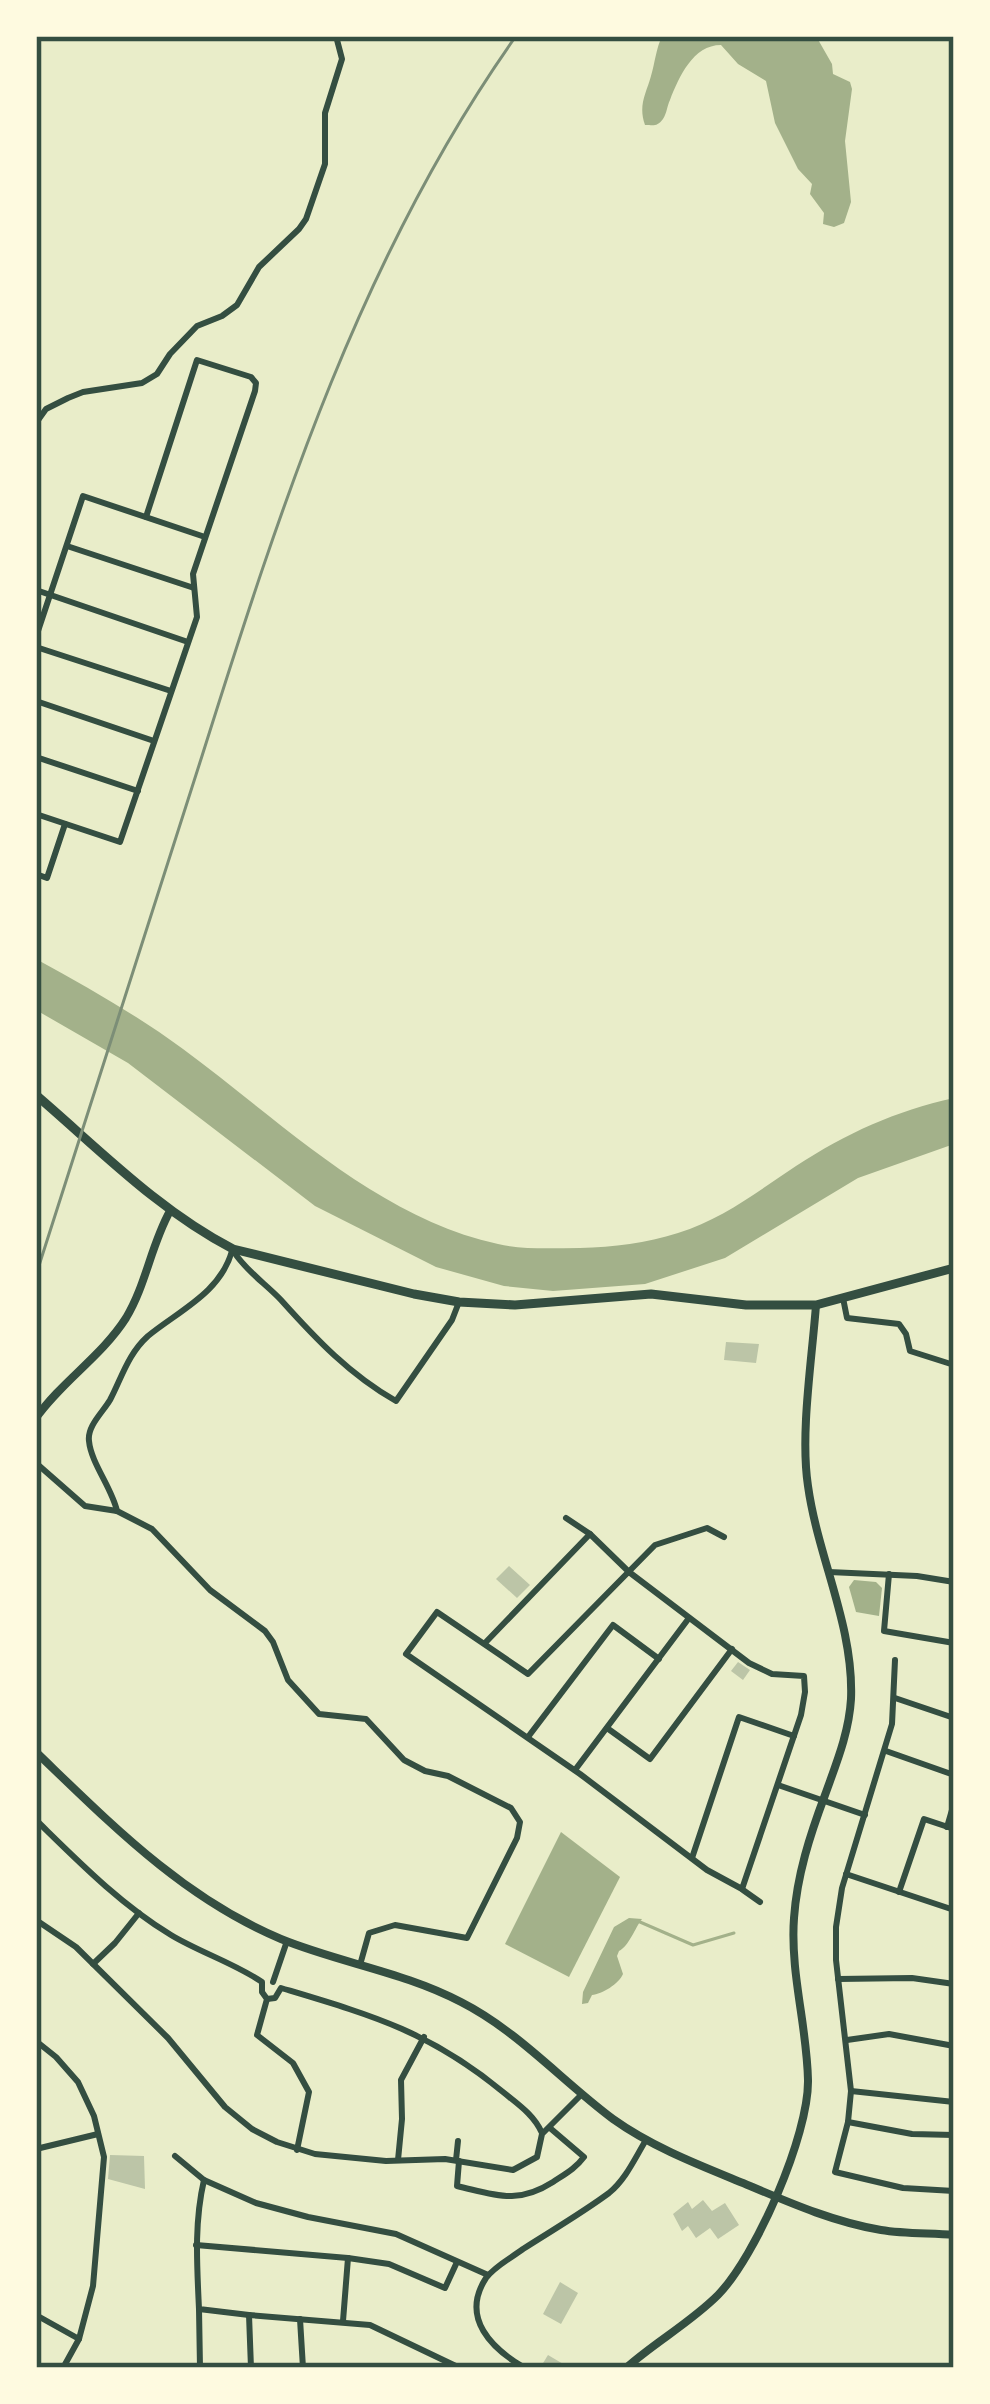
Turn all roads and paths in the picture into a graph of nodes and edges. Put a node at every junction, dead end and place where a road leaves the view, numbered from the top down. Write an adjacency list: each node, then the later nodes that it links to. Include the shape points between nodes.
1 (335, 36): 2 (street, via 342,59 325,113 325,164 299,229 259,267 237,305 197,326 157,374 55,403)
2 (36, 423)
3 (146, 517): 4 (street); 4 (street, via 197,360 250,377 255,391); 5 (street, via 83,496)
4 (205, 537): 6 (street)
5 (67, 546): 6 (street); 8 (street)
6 (195, 589): 10 (street)
7 (36, 590): 8 (street)
8 (51, 595): 9 (street); 10 (street)
9 (36, 637)
10 (188, 642): 12 (street)
11 (36, 647): 12 (street)
12 (171, 692): 14 (street)
13 (36, 701): 14 (street)
14 (154, 741): 16 (street)
15 (36, 757): 16 (street)
16 (138, 791): 18 (street, via 120,842)
17 (36, 814): 18 (street)
18 (65, 824): 19 (street, via 47,878)
19 (36, 874)
20 (36, 1095): 21 (main road)
21 (170, 1211): 22 (main road); 28 (street, via 127,1316)
22 (232, 1249): 25 (main road); 25 (street, via 352,1373 396,1401); 30 (street, via 204,1294 131,1354 91,1430)
23 (954, 1268): 24 (main road)
24 (843, 1298): 26 (main road); 27 (street, via 847,1318 899,1324 910,1352)
25 (459, 1302): 26 (main road, via 532,1305 651,1294)
26 (816, 1305): 35 (street, via 807,1482)
27 (954, 1365)
28 (36, 1418)
29 (36, 1463): 30 (street, via 85,1506)
30 (117, 1510): 69 (street, via 152,1529 210,1590 265,1631 288,1681 320,1714 366,1719 404,1760 495,1798 518,1816 517,1838 467,1938 395,1925 369,1933)
31 (566, 1518): 32 (street)
32 (590, 1534): 34 (street); 39 (street)
33 (724, 1537): 34 (street, via 707,1528 656,1544)
34 (629, 1572): 38 (street); 39 (street, via 528,1674)
35 (829, 1572): 36 (street); 54 (street, via 851,1705)
36 (890, 1574): 37 (street); 40 (street, via 884,1631)
37 (954, 1582)
38 (689, 1618): 41 (street); 42 (street)
39 (485, 1643): 48 (street, via 436,1612 406,1654)
40 (954, 1643)
41 (732, 1649): 46 (street, via 650,1759); 47 (street, via 760,1669 804,1676)
42 (659, 1659): 46 (street); 48 (street, via 613,1625)
43 (895, 1660): 44 (street)
44 (894, 1698): 45 (street); 49 (street)
45 (954, 1718)
46 (607, 1727): 51 (street)
47 (795, 1736): 53 (street); 59 (street, via 739,1717)
48 (528, 1737): 51 (street)
49 (886, 1750): 52 (street); 56 (street)
50 (36, 1752): 67 (street, via 185,1886)
51 (575, 1770): 59 (street)
52 (954, 1775)
53 (778, 1784): 54 (street); 61 (street)
54 (823, 1800): 56 (street); 95 (street, via 793,1931 807,2107)
55 (954, 1803): 58 (street)
56 (865, 1815): 60 (street)
57 (36, 1820): 65 (street)
58 (950, 1828): 62 (street, via 924,1820)
59 (692, 1858): 61 (street)
60 (846, 1874): 62 (street); 70 (street)
61 (742, 1889): 63 (street)
62 (899, 1892): 64 (street)
63 (760, 1902)
64 (954, 1910)
65 (139, 1913): 68 (street); 71 (street)
66 (36, 1919): 68 (street)
67 (286, 1941): 69 (street); 73 (street)
68 (93, 1964): 88 (street, via 225,2107)
69 (360, 1965): 80 (street, via 464,2003)
70 (838, 1978): 72 (street); 76 (street)
71 (262, 1982): 73 (street); 74 (street)
72 (954, 1984)
73 (277, 1985): 74 (street); 75 (street)
74 (267, 1999): 88 (street, via 257,2035 293,2063 309,2092)
75 (424, 2037): 83 (street); 91 (street, via 401,2080)
76 (847, 2040): 78 (street, via 890,2034); 79 (street)
77 (36, 2041): 84 (street, via 78,2082)
78 (954, 2046)
79 (851, 2091): 81 (street); 82 (street)
80 (582, 2094): 83 (street); 86 (street)
81 (954, 2102)
82 (848, 2122): 85 (street); 94 (street, via 835,2173)
83 (546, 2131): 92 (street, via 536,2157 520,2168); 92 (street, via 584,2157 536,2193 505,2197 457,2186)
84 (98, 2134): 89 (street); 107 (street, via 104,2179 97,2255)
85 (954, 2134)
86 (646, 2140): 95 (street); 101 (street, via 610,2192)
87 (458, 2141): 92 (street)
88 (297, 2150): 91 (street)
89 (36, 2152): 96 (street)
90 (175, 2156): 93 (street)
91 (398, 2161): 92 (street)
92 (458, 2161)
93 (204, 2180): 98 (street); 100 (street, via 275,2210 396,2234)
94 (954, 2191)
95 (775, 2196): 97 (street, via 862,2226); 114 (street, via 725,2287)
96 (36, 2211)
97 (954, 2235)
98 (196, 2245): 99 (street); 102 (street)
99 (348, 2258): 100 (street, via 389,2264 445,2288); 106 (street)
100 (458, 2261): 101 (street)
101 (488, 2275): 113 (street, via 480,2326)
102 (199, 2309): 103 (street); 109 (street)
103 (249, 2314): 105 (street); 110 (street)
104 (36, 2315): 107 (street)
105 (300, 2319): 106 (street); 111 (street)
106 (343, 2321): 112 (street, via 370,2325)
107 (79, 2338): 108 (street)
108 (63, 2368)
109 (200, 2368)
110 (251, 2368)
111 (303, 2368)
112 (460, 2368)
113 (525, 2368)
114 (626, 2368)

